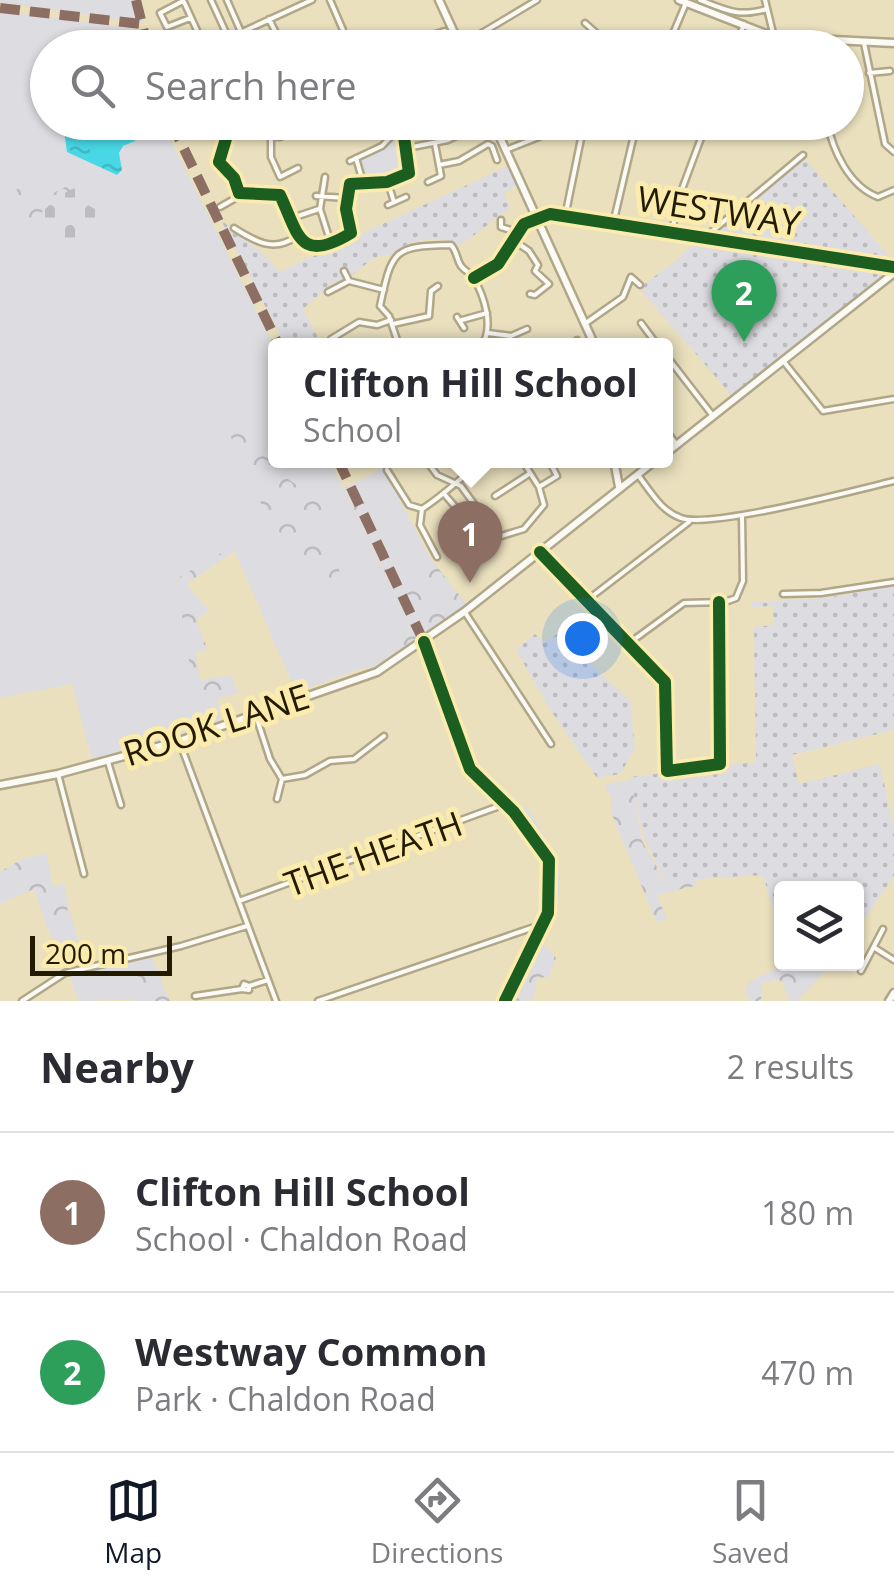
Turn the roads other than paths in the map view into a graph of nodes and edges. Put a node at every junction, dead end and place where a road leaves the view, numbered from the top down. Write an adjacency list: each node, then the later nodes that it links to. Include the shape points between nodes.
1 (212, 0): 17 (street)
2 (227, 0): 18 (street)
3 (312, 0): 13 (street)
4 (330, 0): 21 (street)
5 (536, 0): 23 (street)
6 (700, 0): 11 (street, via 735,14)
7 (765, 0): 11 (street)
8 (183, 1): 12 (street); 12 (street, via 160,13 167,27)
9 (443, 1): 22 (main road)
10 (683, 1): 15 (main road); 25 (street)
11 (767, 9): 28 (street)
12 (190, 18): 16 (street)
13 (269, 19): 19 (street); 20 (street)
14 (585, 23): 24 (street)
15 (744, 24): 26 (street); 27 (main road)
16 (196, 30)
17 (225, 30)
18 (240, 30)
19 (245, 30)
20 (274, 30)
21 (343, 30)
22 (454, 30)
23 (487, 30)
24 (594, 30)
25 (673, 30)
26 (742, 30)
27 (758, 30)
28 (772, 30)
29 (864, 41): 30 (main road); 32 (street)
30 (894, 43)
31 (890, 70): 32 (street)
32 (869, 72): 47 (street, via 885,144)
33 (225, 140): 59 (street, via 215,165 234,178)
34 (270, 140): 52 (street)
35 (388, 140): 54 (street, via 353,160)
36 (405, 140): 45 (street)
37 (445, 140): 44 (street)
38 (500, 140): 46 (main road)
39 (530, 140): 46 (street)
40 (581, 140): 67 (street)
41 (633, 140): 71 (street)
42 (701, 140): 74 (street)
43 (831, 140): 58 (street, via 834,154 872,196)
44 (434, 144): 45 (street); 50 (street)
45 (407, 148): 55 (street, via 409,172)
46 (506, 150): 69 (main road)
47 (894, 152)
48 (802, 155): 77 (street)
49 (497, 160): 50 (street, via 488,144)
50 (439, 164): 56 (street, via 441,176)
51 (298, 168): 52 (street)
52 (280, 177): 57 (street)
53 (325, 177): 60 (street)
54 (363, 182): 55 (street); 62 (street, via 350,184)
55 (387, 182): 63 (street)
56 (428, 182)
57 (283, 184)
58 (894, 190)
59 (236, 191): 65 (street); 76 (street, via 280,195)
60 (319, 195): 62 (street); 66 (street)
61 (406, 197): 63 (street)
62 (347, 198): 76 (street, via 348,236 317,246)
63 (394, 202): 64 (street)
64 (388, 205)
65 (220, 208)
66 (320, 209): 68 (street); 75 (street)
67 (565, 216): 69 (street, WESTWAY); 71 (street, WESTWAY)
68 (295, 217)
69 (536, 218): 73 (street); 91 (main road)
70 (502, 220): 73 (street, via 502,228)
71 (613, 224): 74 (street, WESTWAY)
72 (234, 228): 76 (street, via 264,244)
73 (517, 232): 78 (street)
74 (671, 233): 77 (street, WESTWAY)
75 (328, 234)
76 (296, 237)
77 (704, 238): 79 (street, WESTWAY)
78 (513, 240): 81 (street, via 494,268); 87 (street, via 550,284)
79 (894, 270): 100 (main road)
80 (344, 271): 82 (street)
81 (474, 278): 85 (street, via 454,246 412,246 394,258); 88 (street)
82 (349, 281): 85 (street); 86 (street)
83 (640, 285): 91 (street, via 630,275 624,297)
84 (438, 286): 89 (street, via 431,290 429,316)
85 (384, 290): 89 (street, via 380,308)
86 (328, 292)
87 (530, 294)
88 (487, 312): 92 (street, via 460,319); 94 (street)
89 (392, 322): 95 (street, via 358,319); 96 (street)
90 (640, 322): 99 (street)
91 (586, 323): 98 (main road)
92 (464, 328)
93 (528, 330): 94 (street)
94 (488, 333): 97 (street)
95 (333, 338)
96 (397, 338)
97 (486, 338)
98 (592, 338)
99 (652, 338)
100 (784, 362): 102 (street, via 822,411); 103 (main road)
101 (674, 366): 103 (street)
102 (894, 399)
103 (713, 416): 105 (main road)
104 (673, 440): 105 (street)
105 (676, 444): 106 (main road)
106 (673, 447)
107 (432, 468): 117 (street)
108 (473, 468): 117 (street)
109 (526, 468): 114 (street)
110 (554, 468): 119 (street, via 557,476)
111 (615, 468): 118 (main road)
112 (646, 468): 115 (main road, ROOK LANE)
113 (387, 470): 122 (street, via 410,506)
114 (529, 474): 119 (street); 121 (street)
115 (638, 475): 118 (main road, ROOK LANE); 126 (street, via 663,508)
116 (894, 481): 124 (street)
117 (456, 484): 120 (street); 123 (street)
118 (619, 487): 128 (main road, ROOK LANE)
119 (539, 488): 123 (street, via 544,504 524,528 498,538)
120 (445, 494): 122 (street); 125 (street)
121 (495, 496)
122 (422, 509): 129 (street, via 420,525)
123 (477, 509): 125 (street)
124 (742, 515): 126 (street); 133 (street, via 744,582 736,598)
125 (465, 518): 127 (street)
126 (690, 521): 132 (street)
127 (471, 536)
128 (540, 552): 132 (street); 134 (main road, ROOK LANE)
129 (437, 557)
130 (894, 582): 131 (street)
131 (782, 594)
132 (586, 601): 136 (street)
133 (719, 602): 136 (street, via 684,603); 136 (street, via 720,764 667,770 666,682)
134 (464, 612): 135 (main road, ROOK LANE); 140 (street)
135 (424, 642): 137 (main road, ROOK LANE, via 377,672); 146 (street, via 470,769)
136 (628, 644)
137 (256, 716): 139 (main road, ROOK LANE); 143 (street)
138 (384, 736): 143 (street, via 354,759)
139 (180, 740): 141 (main road, ROOK LANE); 149 (street)
140 (550, 744)
141 (107, 760): 142 (main road, ROOK LANE); 147 (street)
142 (58, 774): 144 (main road, ROOK LANE); 148 (street)
143 (282, 779): 145 (street)
144 (0, 785)
145 (278, 798)
146 (506, 804): 149 (street, THE HEATH); 150 (street, via 549,860)
147 (121, 806)
148 (84, 874)
149 (239, 901): 151 (street)
150 (543, 924): 162 (street); 163 (street)
151 (248, 926): 156 (street); 160 (street, via 65,973)
152 (882, 929): 153 (street)
153 (875, 948): 154 (street); 155 (street)
154 (894, 960)
155 (864, 965)
156 (268, 980): 159 (street); 161 (street)
157 (894, 993): 164 (main road)
158 (196, 996): 159 (street)
159 (203, 998)
160 (22, 1001)
161 (276, 1001)
162 (318, 1001)
163 (505, 1001)
164 (890, 1001)

